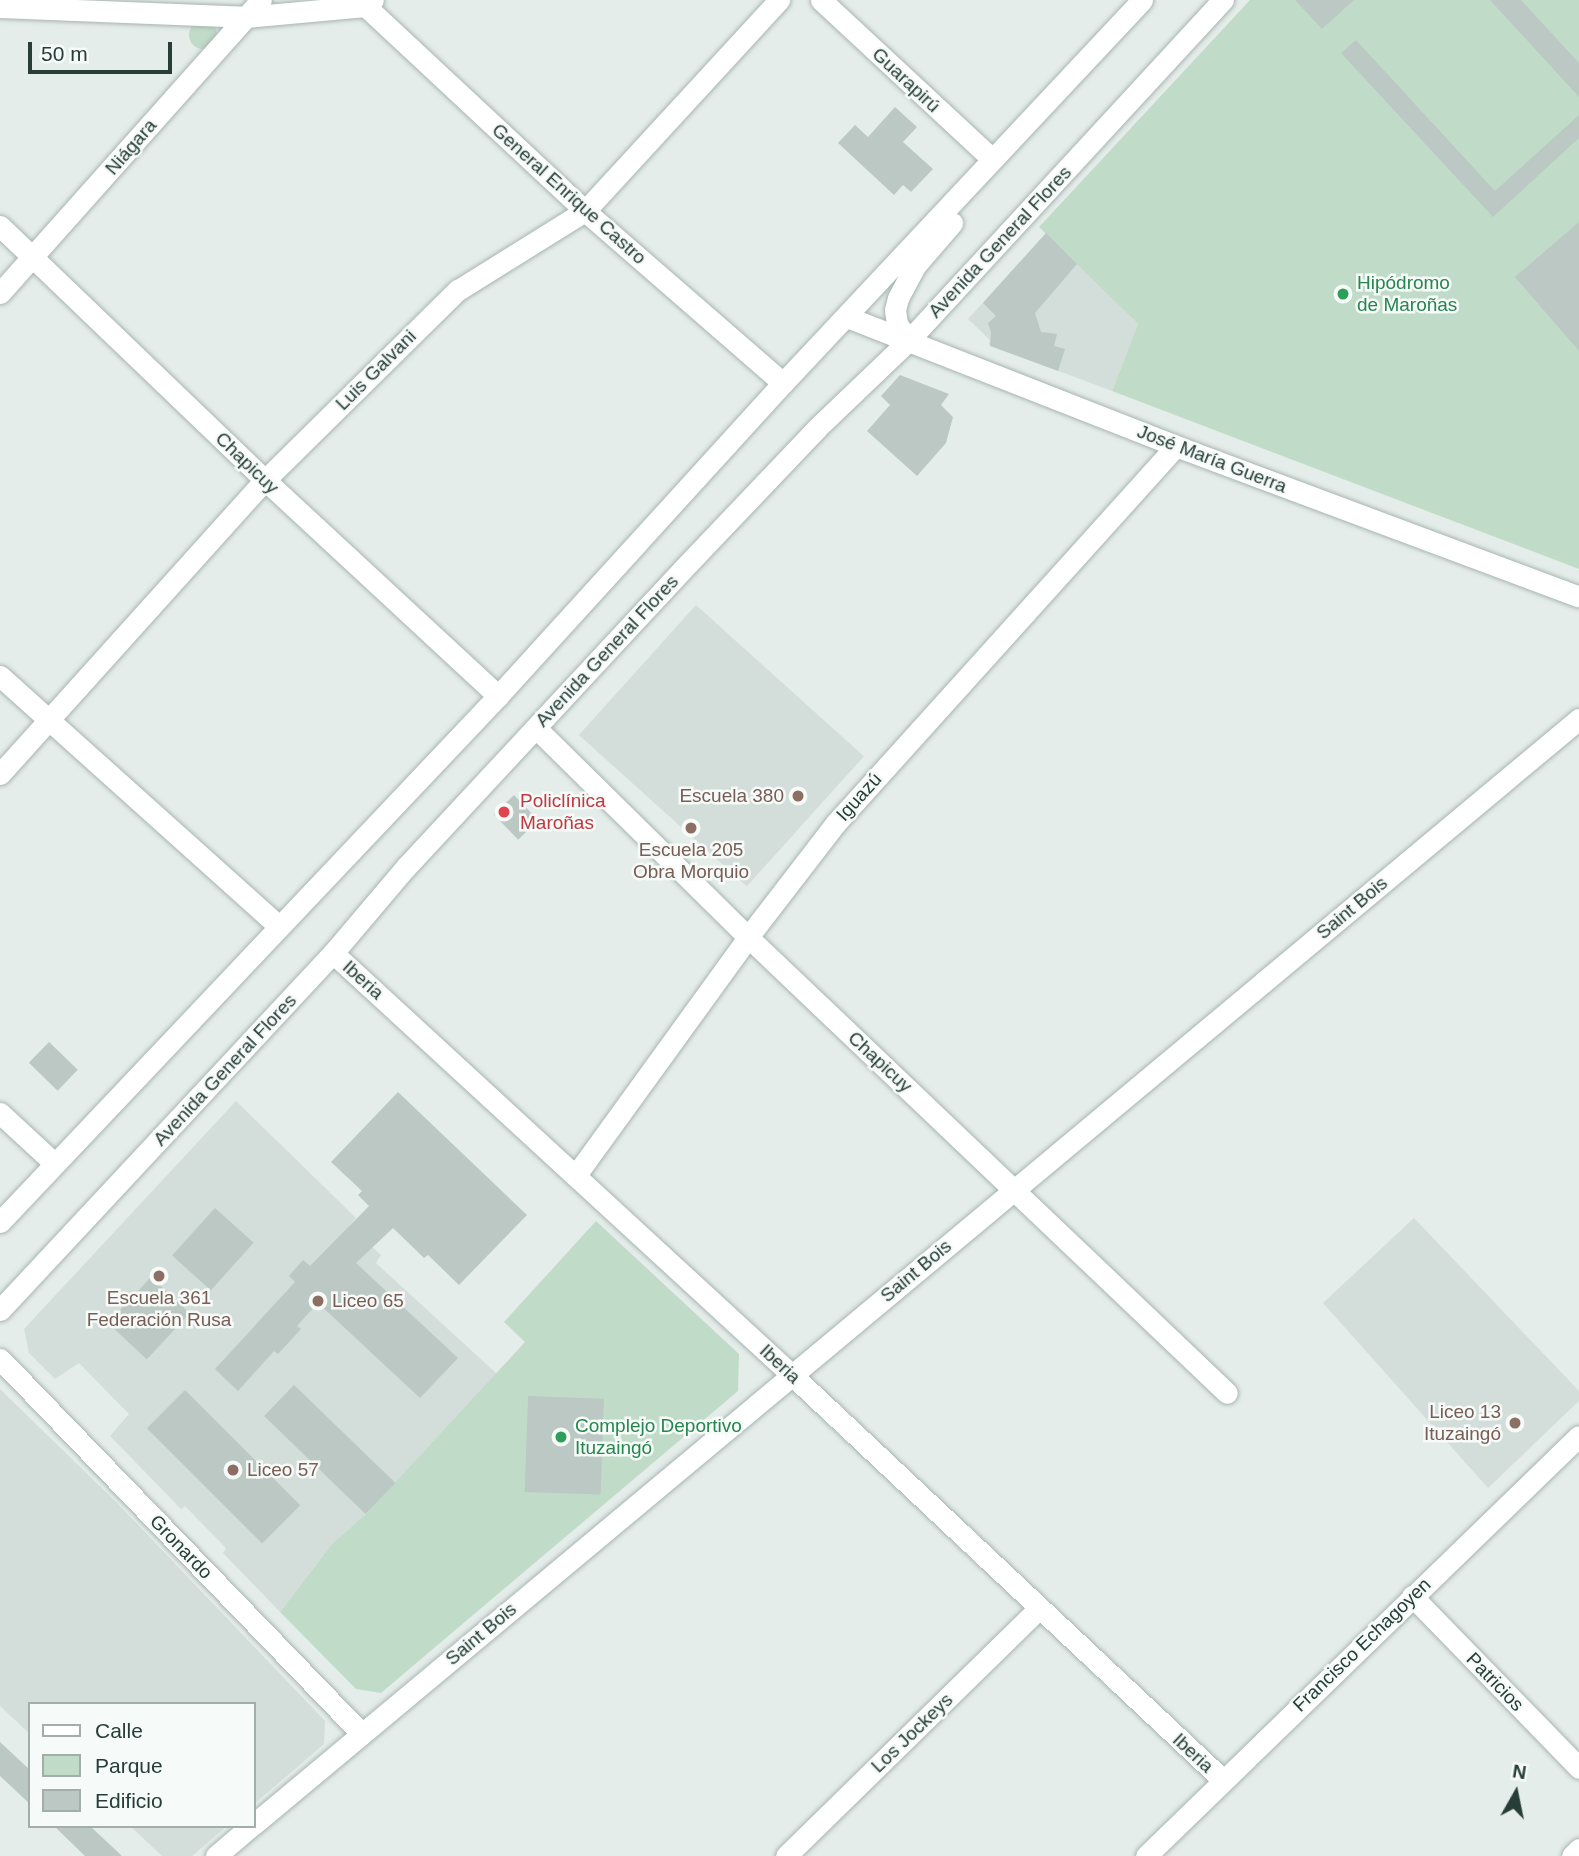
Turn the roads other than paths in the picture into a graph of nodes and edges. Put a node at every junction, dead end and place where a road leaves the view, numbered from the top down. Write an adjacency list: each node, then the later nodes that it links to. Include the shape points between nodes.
1 (261, 0): 9 (street, Niágara)
2 (779, 0): 12 (street, Luis Galvani)
3 (821, 0): 11 (street, Guarapirú)
4 (1142, 0): 11 (street)
5 (1205, 0): 10 (street, via 1168,39)
6 (1223, 0): 10 (street, Avenida General Flores)
7 (366, 2): 9 (street); 12 (street, General Enrique Castro)
8 (0, 7): 9 (street)
9 (245, 17): 14 (street, Niágara)
10 (1161, 67): 17 (street, Avenida General Flores)
11 (992, 159): 16 (street); 17 (street, via 976,195 904,283 895,310 897,324)
12 (585, 211): 18 (street, General Enrique Castro); 20 (street, Luis Galvani, via 458,290)
13 (0, 226): 14 (street, Chapicuy)
14 (33, 258): 15 (street, Niágara); 20 (street, Chapicuy)
15 (0, 293)
16 (847, 317): 17 (street, José María Guerra); 18 (street)
17 (909, 340): 19 (street, José María Guerra); 26 (street, Avenida General Flores, via 808,438)
18 (783, 383): 23 (street)
19 (1176, 446): 21 (street, José María Guerra); 29 (street, Iguazú, via 835,824)
20 (265, 480): 23 (street, Chapicuy); 25 (street, Luis Galvani)
21 (1579, 597)
22 (0, 676): 25 (street)
23 (498, 696): 28 (street)
24 (1579, 719): 34 (street, Saint Bois)
25 (47, 721): 27 (street, Luis Galvani); 28 (street)
26 (536, 728): 29 (street, Chapicuy); 30 (street, Avenida General Flores, via 405,867)
27 (0, 774)
28 (278, 925): 32 (street)
29 (748, 937): 33 (street, Iguazú); 34 (street, Chapicuy)
30 (334, 953): 33 (street, Iberia); 36 (street, Avenida General Flores)
31 (0, 1113): 32 (street)
32 (54, 1163): 35 (street)
33 (576, 1175): 38 (street, Iberia)
34 (1014, 1189): 38 (street, Saint Bois); 39 (street, Chapicuy)
35 (0, 1222)
36 (0, 1310)
37 (0, 1359): 43 (street, Gronardo)
38 (792, 1375): 42 (street, Iberia); 43 (street, Saint Bois)
39 (1227, 1393)
40 (1579, 1436): 41 (street, Francisco Echagoyen)
41 (1412, 1596): 44 (street, Patricios); 45 (street, Francisco Echagoyen)
42 (1038, 1609): 45 (street, Iberia); 50 (street, Los Jockeys)
43 (362, 1734): 46 (street, Saint Bois)
44 (1579, 1768)
45 (1223, 1780): 51 (street, Francisco Echagoyen)
46 (256, 1822)
47 (249, 1828): 49 (street, Saint Bois)
48 (1579, 1849): 52 (street)
49 (216, 1856)
50 (786, 1856)
51 (1146, 1856)
52 (1572, 1856)

